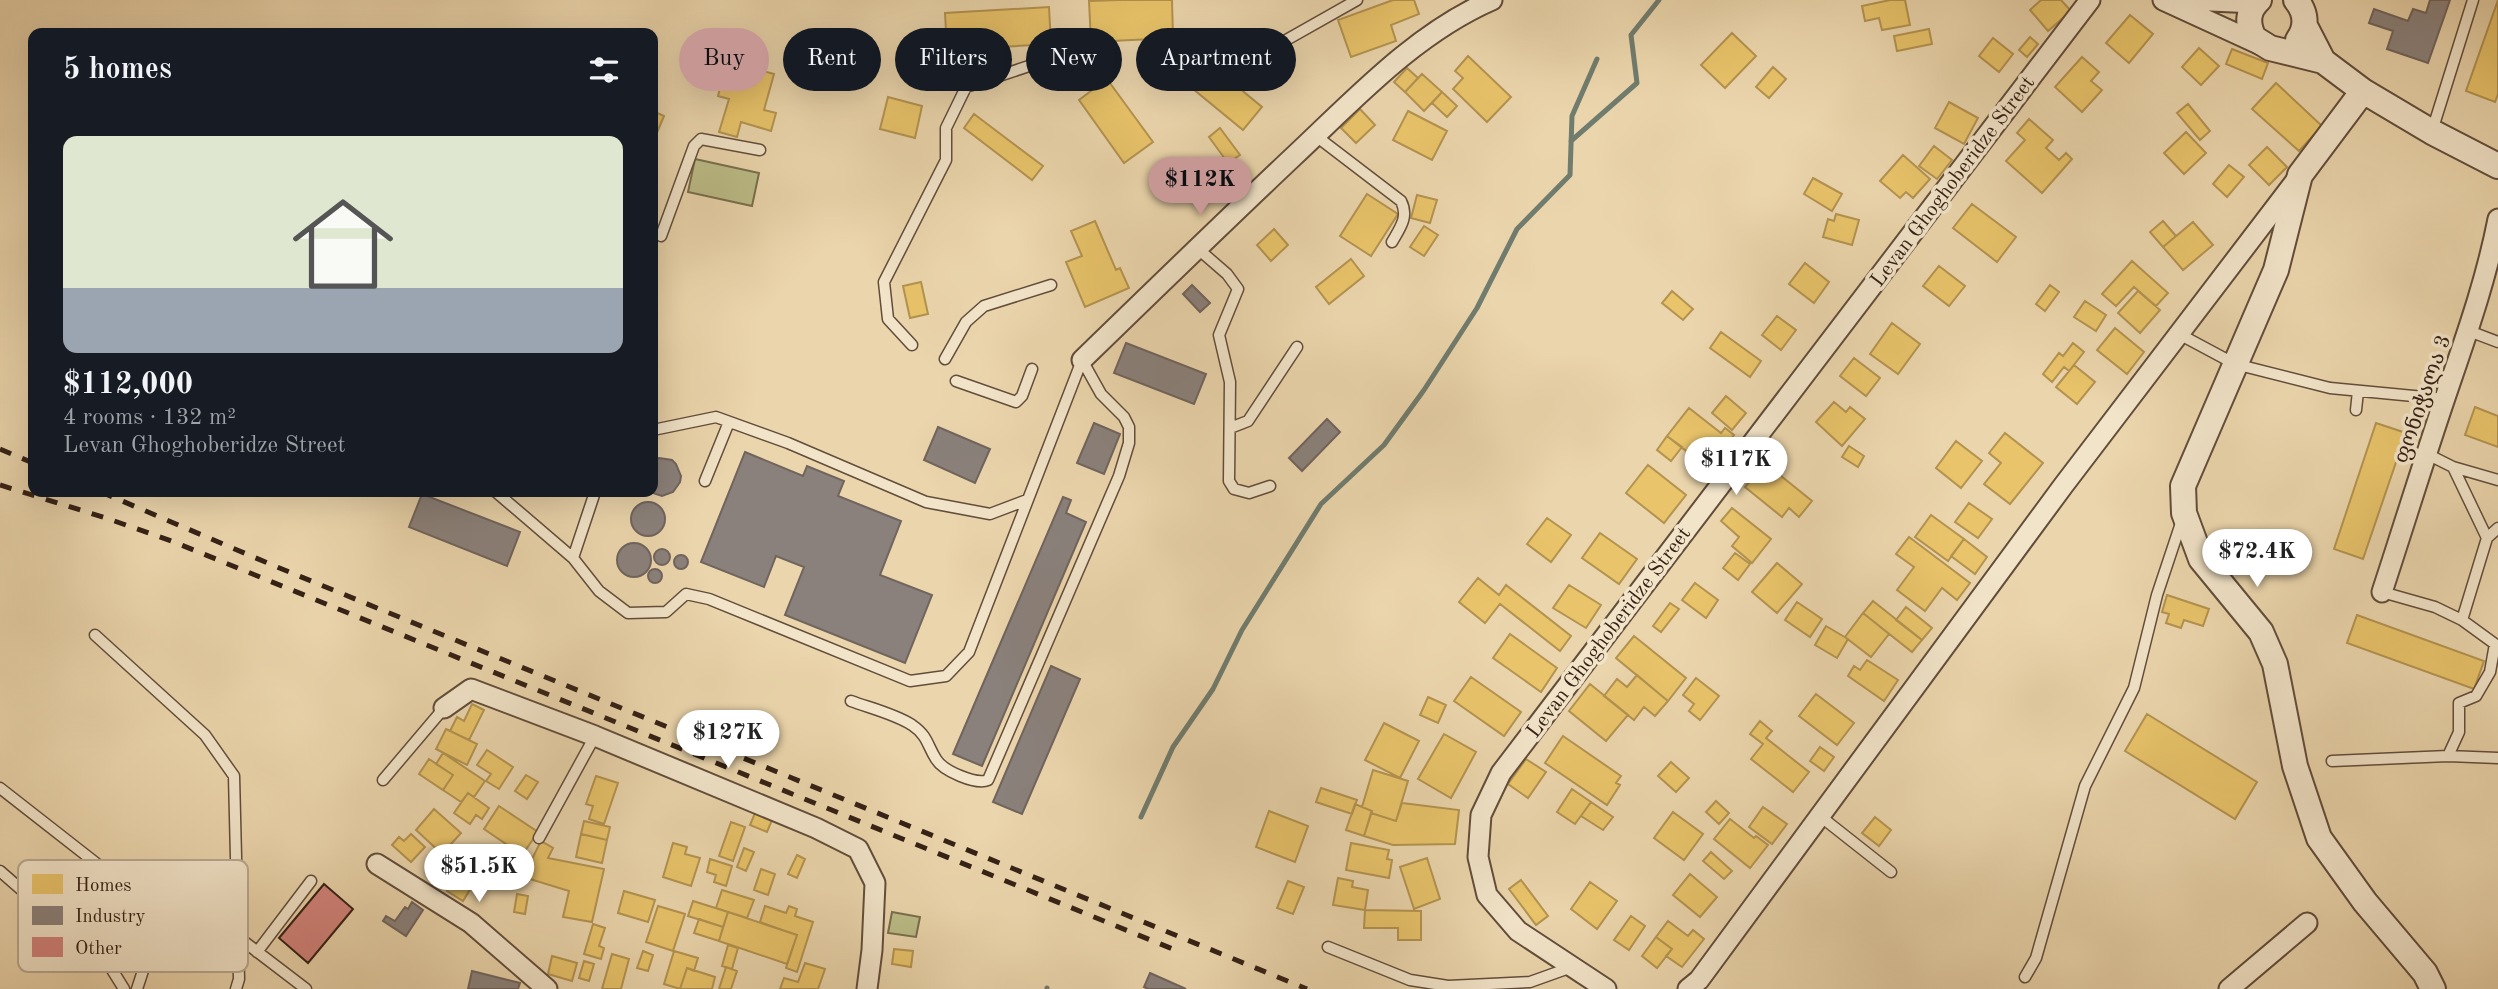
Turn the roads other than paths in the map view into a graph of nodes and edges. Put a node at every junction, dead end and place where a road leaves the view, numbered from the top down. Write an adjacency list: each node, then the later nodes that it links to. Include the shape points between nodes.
1 (1357, 0): 10 (lane)
2 (1492, 0): 16 (street, via 1453,20 1401,58)
3 (2090, 0): 77 (street, Levan Ghoghoberidze Street, via 1501,773 1481,815 1478,858 1487,895 1518,931)
4 (2163, 0): 11 (street)
5 (2189, 0): 8 (street)
6 (2296, 0): 9 (street)
7 (2473, 0): 15 (lane)
8 (2257, 1): 11 (street, via 2249,20 2254,38)
9 (2305, 26): 11 (street, via 2296,42); 12 (street)
10 (1296, 34)
11 (2270, 47): 12 (street)
12 (2323, 61): 14 (street)
13 (1026, 67): 28 (lane, via 967,87 946,128 946,160 884,282 888,319)
14 (2363, 91): 15 (street); 19 (street)
15 (2432, 132): 18 (street)
16 (1316, 136): 22 (lane, via 1401,201 1404,221); 23 (street)
17 (760, 150): 21 (lane, via 701,139 694,146)
18 (2498, 166)
19 (2300, 175): 26 (street); 32 (street, via 2276,270)
20 (2498, 219): 25 (street, ფონიჭალა 3)
21 (662, 236)
22 (1392, 242)
23 (1197, 248): 31 (street); 39 (lane, via 1238,289 1219,335 1230,382)
24 (1051, 285): 30 (lane, via 984,306 966,322)
25 (2469, 331): 27 (lane); 36 (street, ფონიჭალა 3)
26 (2179, 334): 32 (lane); 64 (street)
27 (2498, 342)
28 (912, 345)
29 (1297, 347): 39 (lane, via 1248,421)
30 (945, 359)
31 (1082, 359): 48 (lane); 56 (lane, via 1101,394 1125,417 1129,443 1119,476 988,780 968,780 937,761 925,735 910,724)
32 (2235, 364): 35 (lane); 49 (street, via 2183,486)
33 (1032, 369): 34 (lane, via 1016,402)
34 (956, 381)
35 (2358, 391): 36 (lane); 37 (lane)
36 (2445, 399): 41 (street, ფონიჭალა 3)
37 (2356, 410)
38 (729, 422): 40 (lane, via 716,417); 44 (lane); 48 (lane, via 926,502 990,514)
39 (1230, 428): 45 (lane, via 1229,481 1234,489 1249,493)
40 (658, 431)
41 (2427, 454): 42 (lane); 53 (street, ფონიჭალა 3)
42 (2453, 467): 43 (lane); 51 (lane)
43 (2498, 480)
44 (705, 481)
45 (1270, 486)
46 (502, 497): 52 (lane)
47 (593, 497): 52 (lane)
48 (1027, 500): 52 (lane, via 968,652 946,676 910,681 709,599 686,594 667,612 628,613 599,591)
49 (2184, 513): 80 (lane, via 2134,688 2085,786 2036,958); 89 (street, via 2202,559 2262,632 2275,664 2295,766 2319,838)
50 (2498, 528): 51 (lane)
51 (2487, 538): 54 (lane)
52 (573, 558)
53 (2382, 592): 54 (lane)
54 (2462, 620): 59 (lane, via 2495,644 2490,672 2476,696 2459,703 2459,732)
55 (96, 635): 67 (lane, via 205,735 234,776)
56 (851, 701)
57 (444, 708): 58 (street, via 471,689); 62 (lane)
58 (595, 736): 65 (lane); 85 (street, via 858,849 875,883)
59 (2448, 756): 60 (lane); 61 (lane)
60 (2498, 758)
61 (2332, 761)
62 (383, 780)
63 (0, 788): 66 (lane)
64 (1820, 816): 70 (lane); 87 (street)
65 (539, 838)
66 (92, 860)
67 (236, 860)
68 (377, 864): 84 (street, via 471,923)
69 (0, 871): 72 (lane)
70 (1891, 872)
71 (311, 881): 76 (lane)
72 (18, 887)
73 (2307, 923): 88 (street)
74 (248, 944): 76 (lane)
75 (1328, 947): 77 (lane, via 1410,980 1448,986 1530,982)
76 (257, 951): 83 (lane)
77 (1572, 967): 86 (street, Levan Ghoghoberidze Street)
78 (113, 972): 81 (lane)
79 (143, 972): 82 (lane)
80 (2025, 977)
81 (124, 989)
82 (137, 989)
83 (306, 989)
84 (547, 989)
85 (867, 989)
86 (1606, 989)
87 (1688, 989)
88 (2229, 989)
89 (2433, 989)

